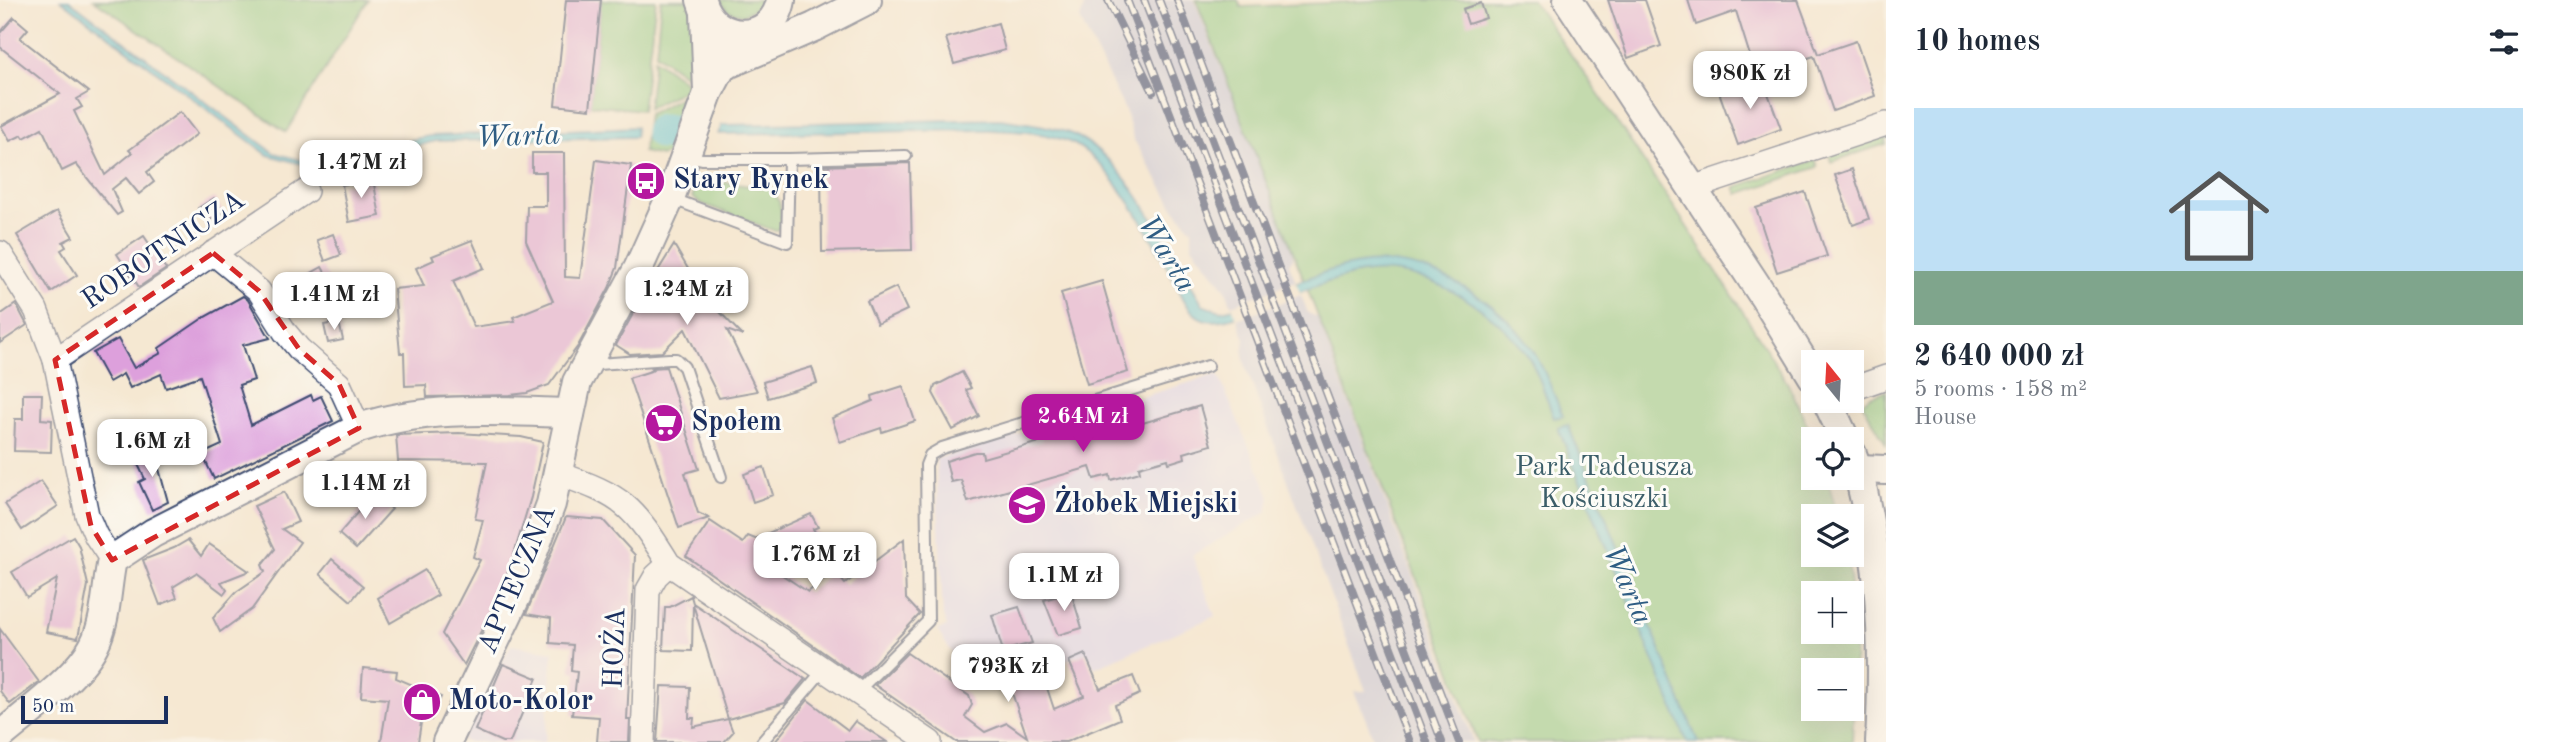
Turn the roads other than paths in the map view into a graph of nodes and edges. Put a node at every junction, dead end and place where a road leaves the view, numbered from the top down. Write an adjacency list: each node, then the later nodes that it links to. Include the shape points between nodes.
1 (854, 0): 5 (street)
2 (867, 0): 7 (street)
3 (1567, 0): 13 (street)
4 (703, 7): 6 (street, via 714,24); 8 (street)
5 (777, 10): 6 (street, via 763,28)
6 (739, 34): 7 (street)
7 (723, 65): 8 (street)
8 (705, 101): 10 (street)
9 (1886, 124): 13 (street)
10 (687, 152): 12 (lane, via 702,159); 15 (street)
11 (906, 156): 12 (lane)
12 (789, 159): 15 (lane, via 787,242)
13 (1692, 188): 18 (street)
14 (306, 191): 16 (street, ROBOTNICZA)
15 (670, 198): 20 (street, via 638,269)
16 (214, 253): 19 (street, ROBOTNICZA); 25 (street, via 259,291 299,349 339,384)
17 (4, 267): 19 (street, via 39,318)
18 (1801, 357)
19 (55, 359): 31 (street, via 87,515)
20 (587, 362): 24 (street); 29 (lane, via 679,361)
21 (1208, 366): 34 (lane, via 930,455 926,466 928,621)
22 (1886, 377): 23 (street)
23 (1864, 385)
24 (570, 413): 25 (street, via 427,412); 28 (street, APTECZNA)
25 (359, 428): 31 (street, via 153,533)
26 (1864, 464): 27 (street)
27 (1886, 471)
28 (559, 474): 32 (street, via 603,490 628,507); 37 (street, APTECZNA, via 517,595)
29 (721, 477)
30 (1861, 490): 36 (street, via 1880,602)
31 (112, 560): 35 (street, via 94,646 68,678)
32 (669, 564): 33 (street); 38 (street, HOŻA, via 648,590)
33 (824, 669): 34 (street); 39 (lane)
34 (857, 692): 40 (street)
35 (0, 736)
36 (1882, 737)
37 (447, 742)
38 (643, 742)
39 (762, 742)
40 (930, 742)

